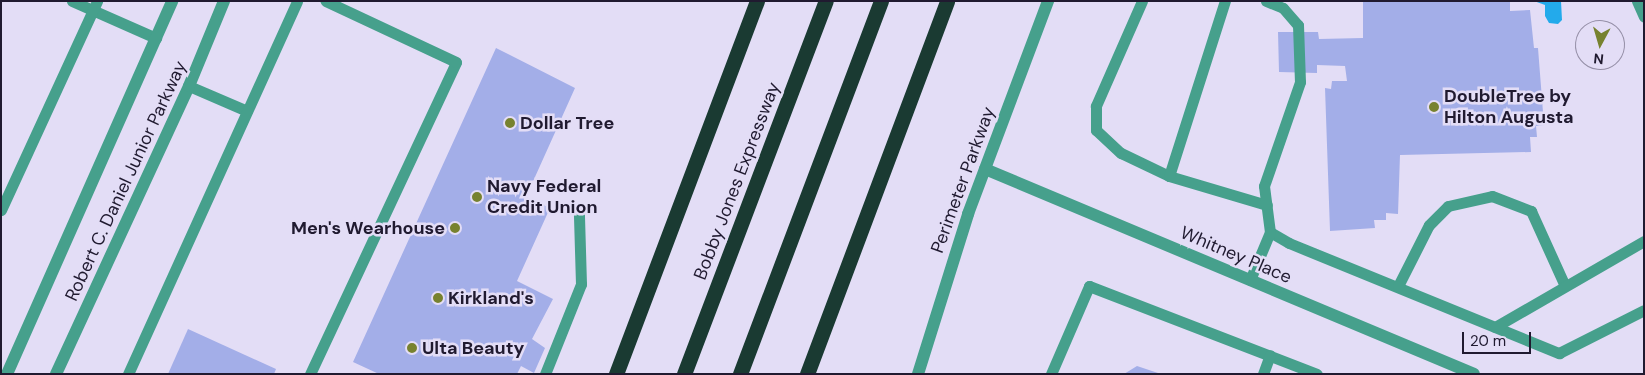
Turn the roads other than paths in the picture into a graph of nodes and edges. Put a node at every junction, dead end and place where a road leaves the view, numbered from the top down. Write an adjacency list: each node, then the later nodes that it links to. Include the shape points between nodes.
1 (72, 1): 17 (lane)
2 (97, 1): 17 (lane)
3 (172, 1): 19 (street, Robert C. Daniel Junior Parkway)
4 (224, 1): 20 (street, Robert C. Daniel Junior Parkway)
5 (297, 1): 21 (lane)
6 (326, 1): 39 (lane, via 456,62)
7 (757, 1): 41 (highway)
8 (826, 1): 42 (highway, Bobby Jones Expressway)
9 (881, 1): 43 (highway)
10 (947, 1): 44 (highway)
11 (1048, 1): 22 (street, Perimeter Parkway)
12 (1142, 1): 23 (lane, via 1096,106 1096,130 1121,152)
13 (1225, 1): 23 (lane)
14 (1266, 1): 16 (lane)
15 (1637, 1): 18 (lane)
16 (1283, 5): 24 (lane, via 1298,25 1300,82 1264,186)
17 (92, 12): 19 (lane); 25 (lane)
18 (1644, 17)
19 (156, 38): 36 (street, Robert C. Daniel Junior Parkway)
20 (189, 86): 21 (lane); 37 (street, Robert C. Daniel Junior Parkway)
21 (247, 111): 38 (lane)
22 (985, 169): 29 (street, Whitney Place); 45 (street, Perimeter Parkway, via 943,289)
23 (1169, 176): 24 (lane)
24 (1267, 205): 27 (lane)
25 (1, 210)
26 (579, 215): 40 (lane, via 581,284)
27 (1270, 232): 29 (lane); 30 (lane)
28 (1644, 241): 31 (lane)
29 (1250, 280): 35 (street, Whitney Place)
30 (1398, 286): 31 (lane, via 1429,225 1448,206 1492,196 1531,210); 33 (lane)
31 (1565, 286): 33 (lane)
32 (1644, 310): 33 (lane, via 1559,353)
33 (1495, 327)
34 (1270, 355): 46 (lane, via 1089,286); 47 (lane); 48 (lane)
35 (1452, 370): 49 (street, Whitney Place)
36 (7, 374)
37 (56, 374)
38 (128, 374)
39 (310, 374)
40 (545, 374)
41 (616, 374)
42 (684, 374)
43 (740, 374)
44 (807, 374)
45 (918, 374)
46 (1051, 374)
47 (1263, 374)
48 (1317, 374)
49 (1474, 374)

